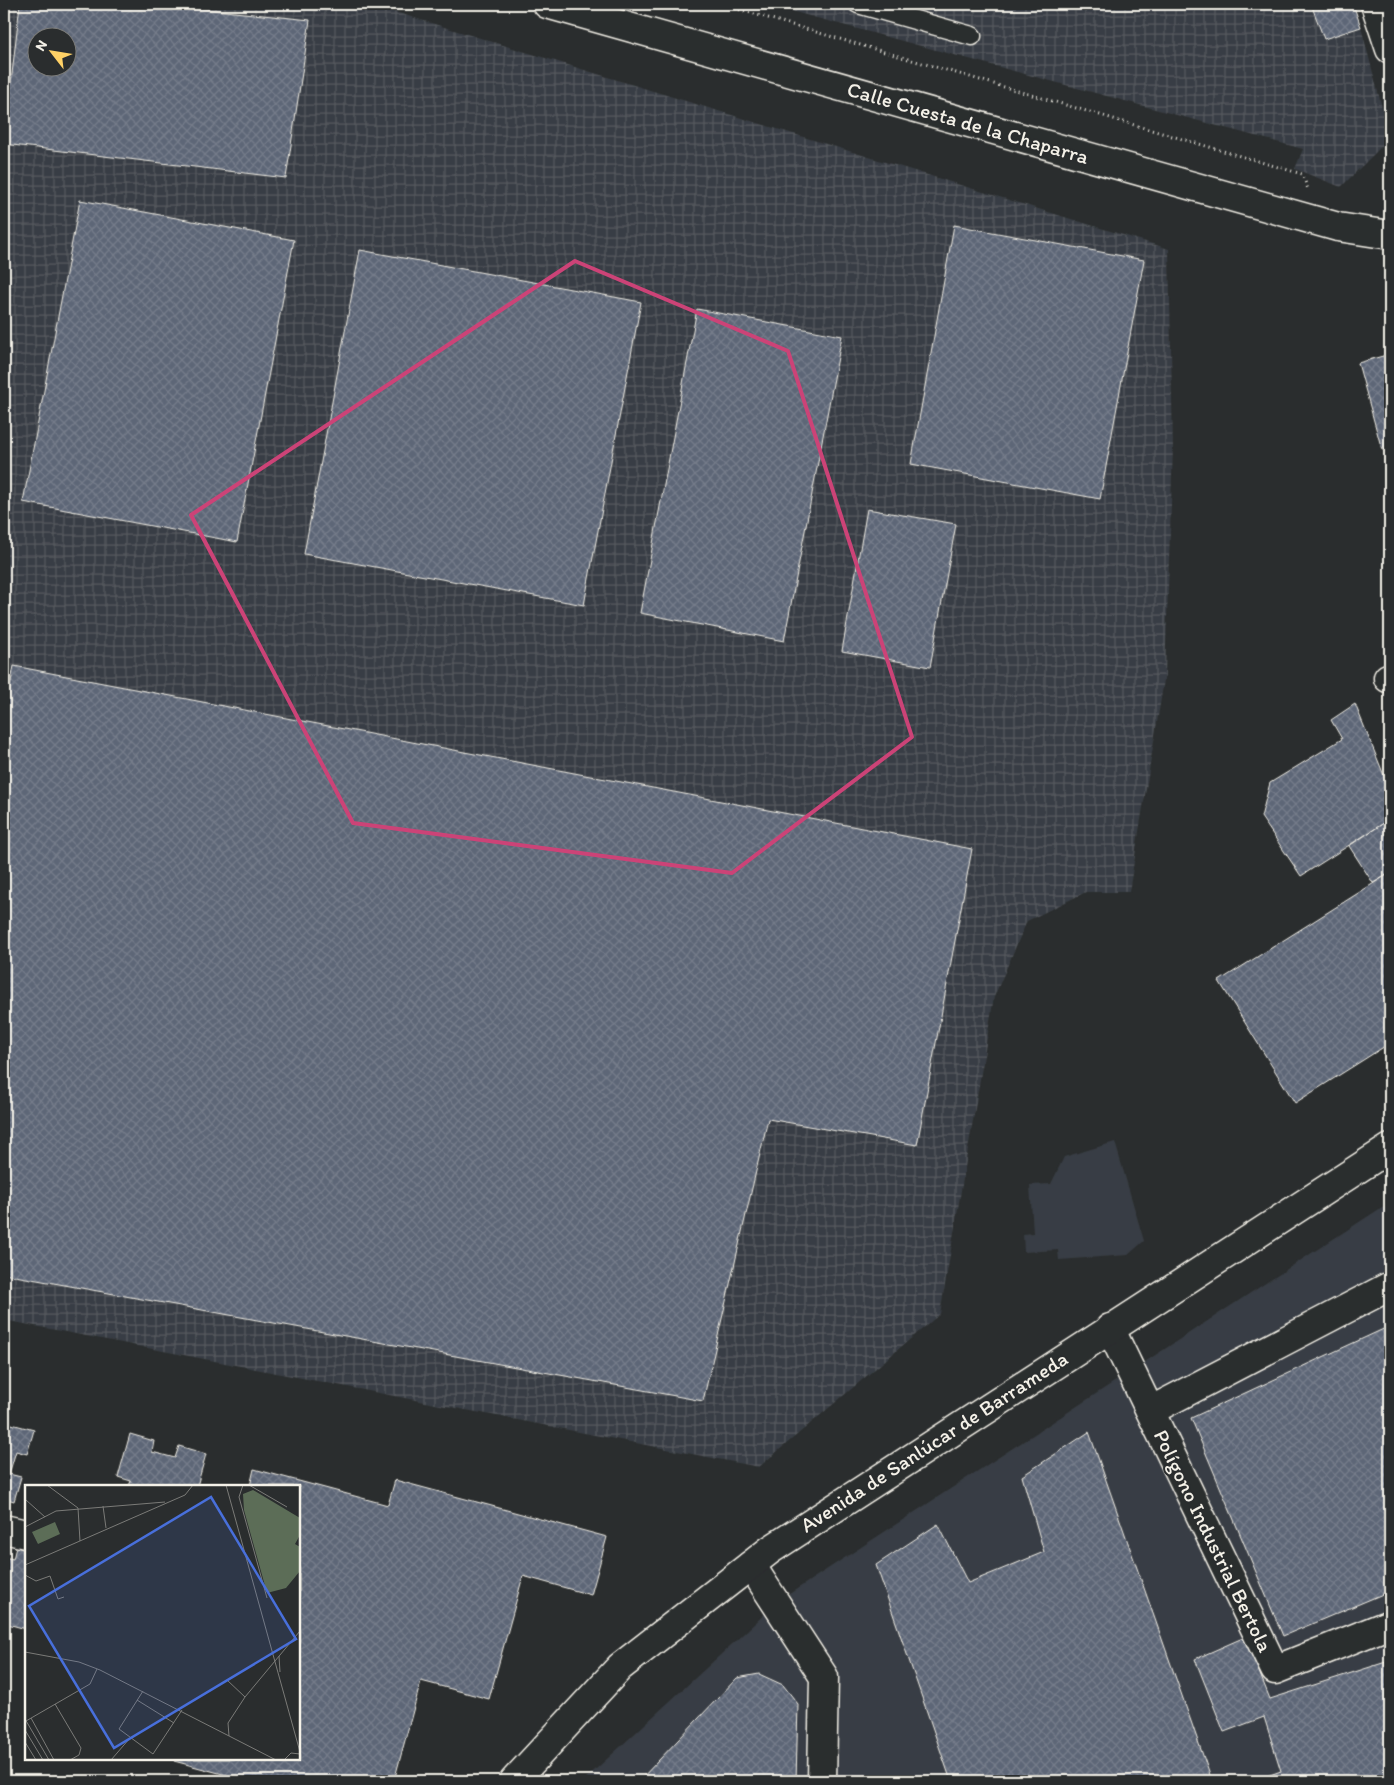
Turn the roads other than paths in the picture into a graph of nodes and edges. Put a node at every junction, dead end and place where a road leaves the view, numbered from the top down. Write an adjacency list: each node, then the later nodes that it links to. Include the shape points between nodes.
1 (547, 4): 6 (main road, Calle Cuesta de la Chaparra, via 1338,227)
2 (858, 4): 4 (lane)
3 (1375, 4): 5 (main road)
4 (972, 36)
5 (1390, 49)
6 (1390, 235)
7 (1390, 1148): 9 (main road, Avenida de Sanlúcar de Barrameda)
8 (1390, 1286): 10 (main road, Polígono Industrial Bertola)
9 (1110, 1328): 10 (main road, Polígono Industrial Bertola); 13 (main road, Avenida de Sanlúcar de Barrameda)
10 (1150, 1410): 14 (main road, Polígono Industrial Bertola, via 1275,1670)
11 (4, 1529): 12 (main road)
12 (25, 1534)
13 (751, 1565): 15 (main road, Avenida de Sanlúcar de Barrameda, via 620,1667); 16 (main road, via 824,1677)
14 (1390, 1626)
15 (514, 1781)
16 (822, 1781)

